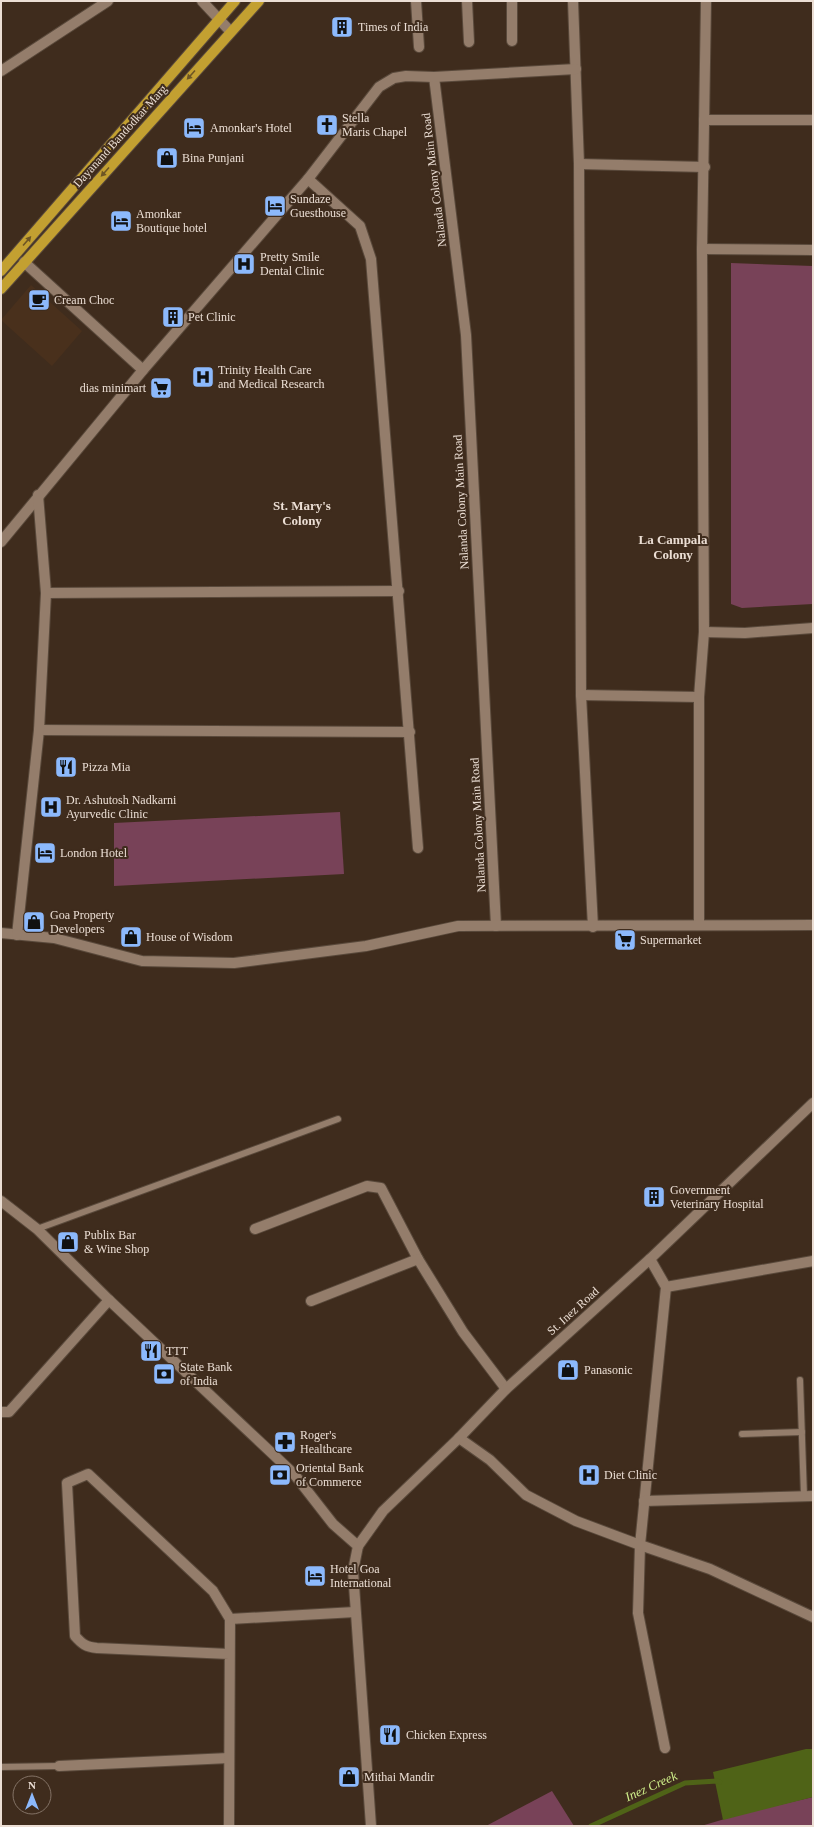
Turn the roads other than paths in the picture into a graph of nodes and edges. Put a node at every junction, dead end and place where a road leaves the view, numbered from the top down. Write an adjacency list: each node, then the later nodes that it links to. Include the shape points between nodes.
1 (108, 1): 16 (street)
2 (202, 1): 10 (street)
3 (235, 1): 10 (main road, Dayanand Bandodkar Marg)
4 (259, 1): 11 (main road, Dayanand Bandodkar Marg)
5 (416, 1): 14 (street)
6 (467, 1): 13 (street)
7 (512, 1): 12 (street)
8 (573, 1): 15 (street)
9 (706, 1): 18 (street)
10 (220, 18): 11 (street); 26 (main road, Dayanand Bandodkar Marg, one-way to 10)
11 (230, 32): 25 (main road, Dayanand Bandodkar Marg, one-way to 25)
12 (512, 40)
13 (469, 42)
14 (419, 47)
15 (576, 69): 17 (street); 20 (street)
16 (1, 71)
17 (434, 77): 22 (street, via 394,78 379,88); 42 (street, Nalanda Colony Main Road, via 466,335)
18 (704, 120): 19 (street); 21 (street)
19 (813, 120)
20 (580, 164): 21 (street); 35 (street)
21 (705, 167): 23 (street)
22 (308, 179): 28 (street); 31 (street, via 360,226 371,259)
23 (702, 248): 24 (street); 34 (street)
24 (813, 250)
25 (24, 262): 27 (main road, Dayanand Bandodkar Marg); 28 (street)
26 (1, 271)
27 (1, 289)
28 (143, 370): 29 (street)
29 (38, 495): 30 (street); 32 (street)
30 (1, 542)
31 (399, 590): 32 (street); 38 (street)
32 (46, 594): 37 (street)
33 (813, 628): 34 (street, via 745,633)
34 (704, 632): 36 (street)
35 (581, 695): 36 (street); 43 (street)
36 (699, 697): 40 (street)
37 (39, 730): 38 (street); 45 (street)
38 (410, 732): 39 (street)
39 (418, 848)
40 (699, 925): 41 (street); 43 (street)
41 (813, 925)
42 (496, 926): 43 (street); 45 (street, via 458,926 366,946 234,963 142,961 54,938)
43 (593, 927)
44 (1, 933): 45 (street)
45 (17, 936)
46 (813, 1103): 52 (street, St. Inez Road)
47 (338, 1119): 49 (lane)
48 (1, 1201): 49 (street)
49 (37, 1229): 55 (street)
50 (255, 1229): 51 (street, via 368,1186 375,1186 381,1188)
51 (418, 1259): 56 (street); 58 (street, via 463,1332)
52 (650, 1259): 54 (street); 58 (street, St. Inez Road)
53 (813, 1261): 54 (street)
54 (666, 1287): 64 (street)
55 (109, 1300): 59 (street, via 9,1412); 66 (street, via 294,1474 333,1524)
56 (311, 1301)
57 (800, 1380): 60 (lane)
58 (506, 1389): 62 (street, St. Inez Road)
59 (1, 1412)
60 (802, 1432): 61 (lane); 63 (lane)
61 (742, 1434)
62 (459, 1438): 65 (street, via 490,1460 526,1495 576,1521); 66 (street, St. Inez Road, via 383,1512)
63 (808, 1496): 64 (street)
64 (644, 1501): 65 (street)
65 (640, 1545): 68 (street, via 710,1568); 71 (street, via 638,1613)
66 (358, 1546): 67 (street, via 353,1571)
67 (355, 1612): 69 (street); 76 (street)
68 (813, 1617)
69 (230, 1619): 70 (street); 70 (street, via 213,1591 88,1474 68,1483 75,1636 81,1643 96,1648)
70 (228, 1654): 72 (street)
71 (665, 1748)
72 (229, 1758): 73 (street); 75 (street)
73 (59, 1766): 74 (lane)
74 (1, 1767)
75 (228, 1826)
76 (371, 1826)

